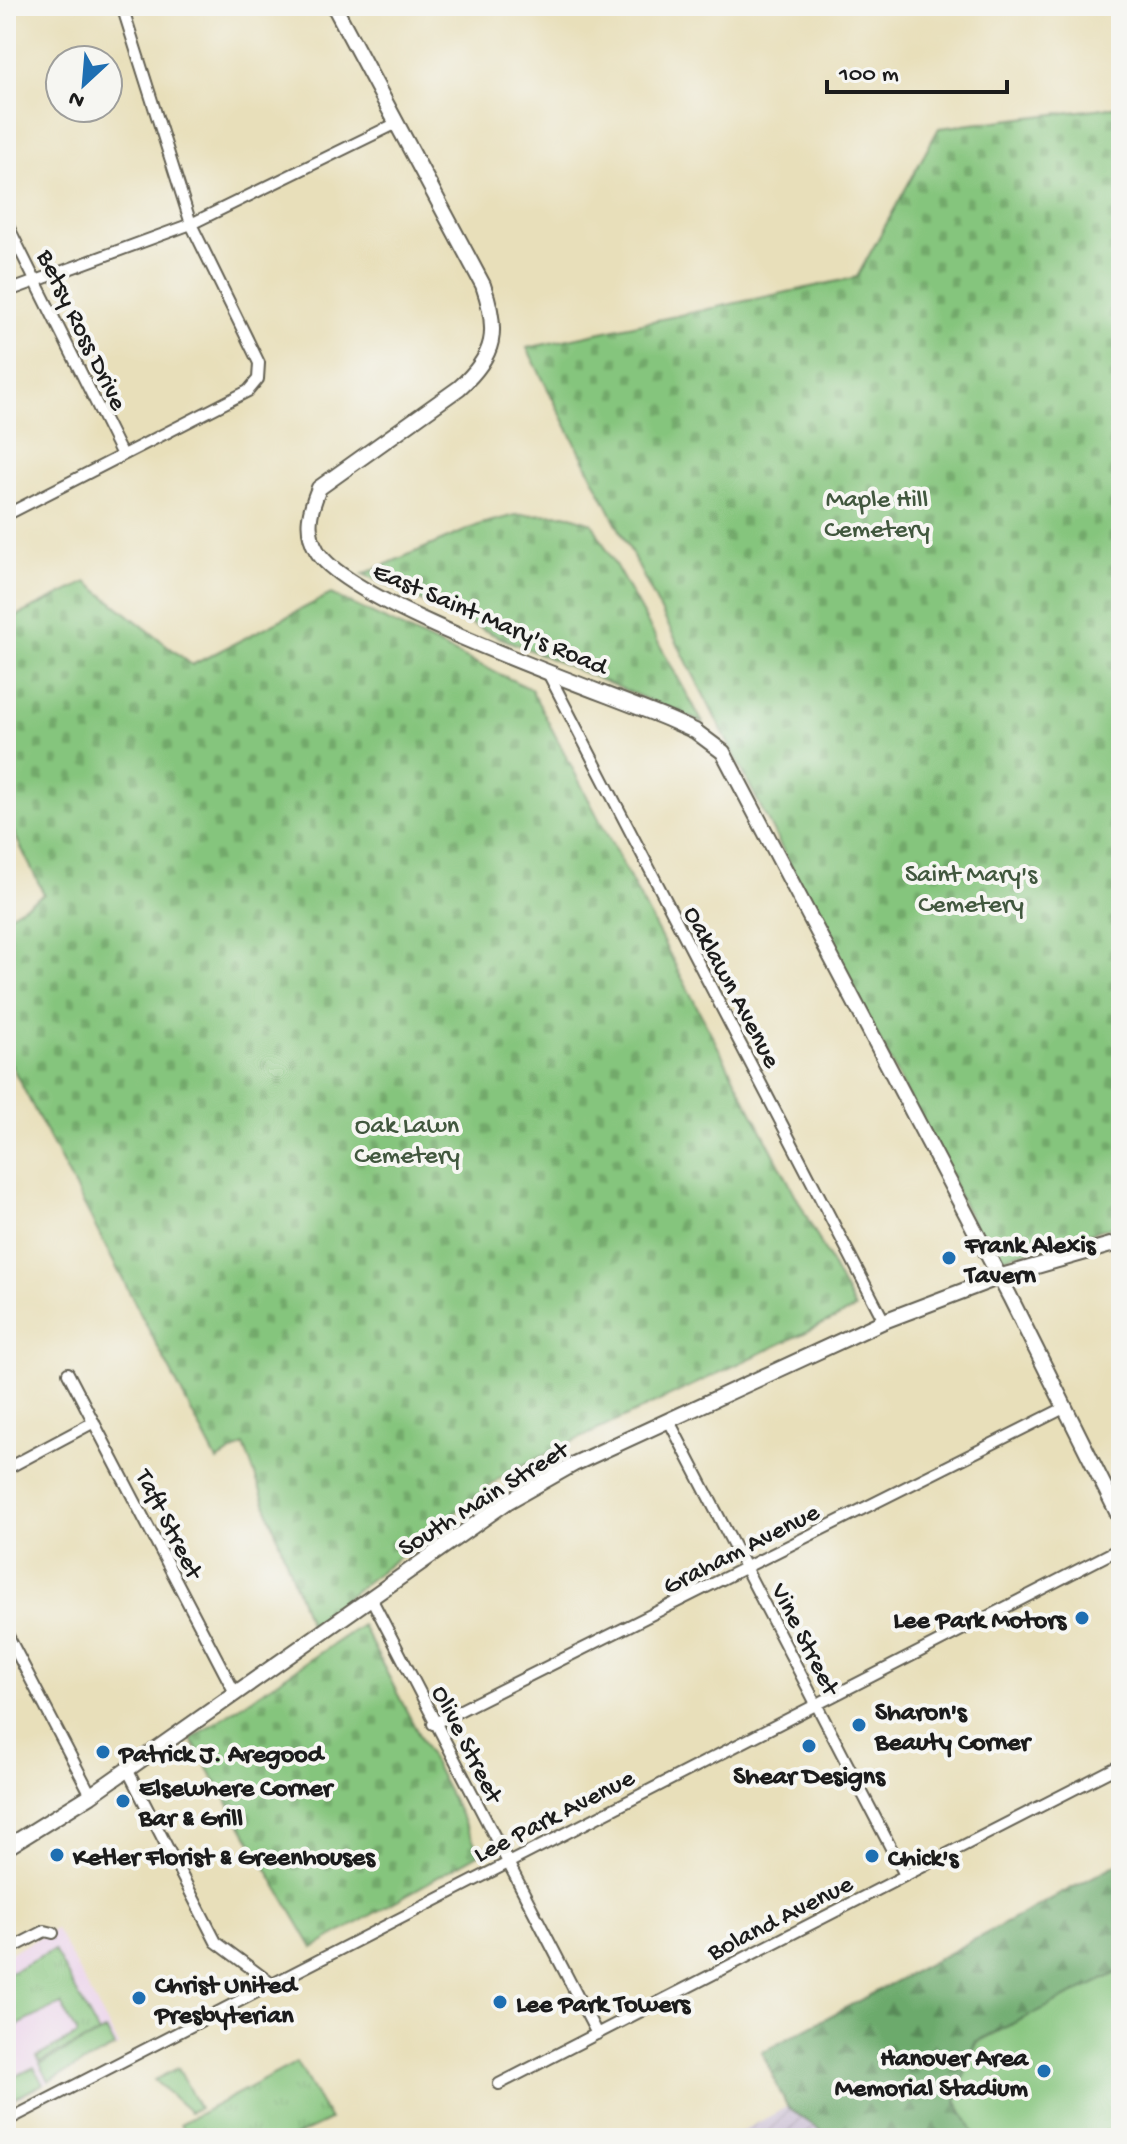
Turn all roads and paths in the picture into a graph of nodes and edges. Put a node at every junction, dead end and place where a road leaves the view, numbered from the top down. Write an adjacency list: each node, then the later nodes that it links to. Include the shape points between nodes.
1 (122, 6): 5 (street)
2 (334, 6): 3 (street, East Saint Mary's Road)
3 (395, 124): 5 (street); 10 (street, East Saint Mary's Road, via 483,285 494,339 474,375 459,388 319,488 308,533 342,578 388,604)
4 (6, 222): 6 (street, Betsy Ross Drive)
5 (191, 224): 6 (street); 8 (street, via 259,363 258,379 248,391)
6 (37, 282): 7 (street); 8 (street, Betsy Ross Drive)
7 (6, 292)
8 (122, 455): 9 (street)
9 (6, 515)
10 (547, 671): 12 (street, East Saint Mary's Road, via 695,731 723,752); 13 (street, Oaklawn Avenue)
11 (1121, 1242): 12 (street, South Main Street)
12 (997, 1278): 13 (street, South Main Street); 15 (street, East Saint Mary's Road)
13 (884, 1321): 16 (street, South Main Street)
14 (68, 1373): 17 (street, Taft Street)
15 (1066, 1407): 19 (street, East Saint Mary's Road); 21 (street, Graham Avenue)
16 (669, 1421): 21 (street, Vine Street); 22 (street, South Main Street, via 574,1464 507,1502)
17 (94, 1422): 18 (street); 24 (street, Taft Street)
18 (6, 1469)
19 (1121, 1520)
20 (1121, 1548): 25 (street, Lee Park Avenue)
21 (746, 1569): 25 (street, Vine Street); 26 (street, Graham Avenue)
22 (371, 1598): 24 (street, South Main Street); 26 (street, Olive Street)
23 (6, 1632): 29 (street)
24 (235, 1693): 28 (street, South Main Street)
25 (816, 1703): 31 (street, Lee Park Avenue); 32 (street, Vine Street)
26 (433, 1724): 31 (street, Olive Street)
27 (1121, 1765): 32 (street, Boland Avenue)
28 (127, 1769): 29 (street, South Main Street); 35 (street, via 216,1942)
29 (91, 1795): 30 (street, South Main Street)
30 (6, 1848)
31 (505, 1863): 35 (street, Lee Park Avenue); 36 (street, Olive Street)
32 (905, 1875): 36 (street, Boland Avenue)
33 (53, 1933): 34 (street, via 45,1931)
34 (6, 1951)
35 (272, 1984): 38 (street, Lee Park Avenue)
36 (597, 2034): 37 (street, Boland Avenue)
37 (499, 2084)
38 (6, 2121)

